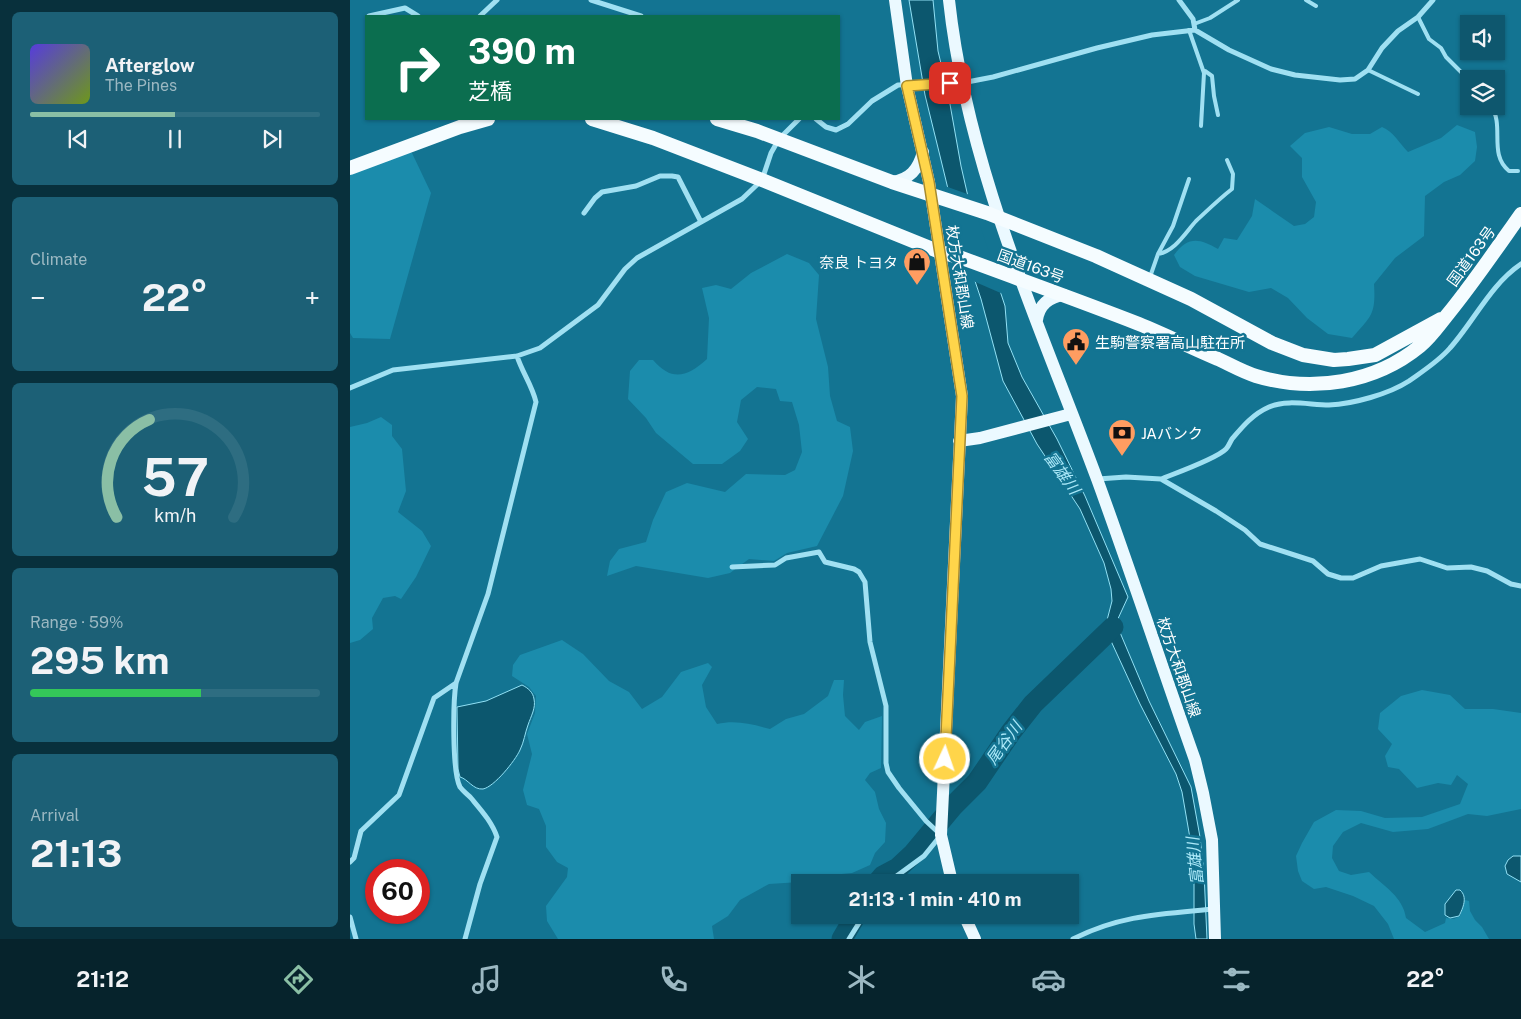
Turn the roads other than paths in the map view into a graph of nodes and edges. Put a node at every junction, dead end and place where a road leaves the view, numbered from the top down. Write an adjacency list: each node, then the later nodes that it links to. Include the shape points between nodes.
1 (497, 0): 12 (street)
2 (590, 0): 13 (street)
3 (895, 0): 20 (main road, 枚方大和郡山線)
4 (949, 0): 19 (main road, 枚方大和郡山線)
5 (1179, 0): 15 (street, via 1193,19)
6 (1238, 0): 15 (lane)
7 (1308, 0): 9 (lane)
8 (1433, 0): 14 (street)
9 (1316, 6)
10 (374, 15): 11 (street, via 405,8)
11 (416, 15)
12 (481, 15)
13 (638, 15)
14 (1418, 18): 17 (street, via 1398,31); 18 (lane, via 1429,39)
15 (1193, 28): 16 (lane); 17 (street, via 1229,50 1271,69 1295,75 1355,79); 19 (street, via 1097,48 993,78)
16 (1203, 69): 22 (lane, via 1212,76); 29 (lane)
17 (1368, 70): 21 (lane)
18 (1460, 71)
19 (956, 83): 20 (street); 41 (main road, 枚方大和郡山線, via 984,170)
20 (907, 86): 28 (street, via 893,87 841,129 832,130); 31 (main road, 枚方大和郡山線)
21 (1418, 94)
22 (1218, 115)
23 (1496, 115): 34 (lane, via 1498,155 1503,167)
24 (484, 120): 33 (highway)
25 (595, 120): 36 (highway, 国道163号, via 653,138)
26 (720, 120): 30 (highway, 国道163号)
27 (798, 120): 30 (street)
28 (817, 120)
29 (1201, 126)
30 (779, 139): 36 (street); 37 (highway, 国道163号)
31 (923, 152): 37 (main road, via 913,174); 38 (main road, 枚方大和郡山線)
32 (1227, 160): 44 (lane, via 1233,174 1232,190 1179,241 1165,253)
33 (350, 168)
34 (1518, 171)
35 (1189, 179): 44 (lane, via 1173,226)
36 (762, 180): 42 (street, via 742,199); 43 (highway, 国道163号)
37 (892, 182): 38 (highway, 国道163号)
38 (931, 195): 41 (highway, 国道163号); 43 (main road, 枚方大和郡山線)
39 (584, 213): 42 (street, via 602,192 636,186 660,176 672,176 678,178)
40 (1521, 214): 49 (highway, 国道163号)
41 (994, 215): 46 (highway, 国道163号); 47 (main road, 枚方大和郡山線)
42 (701, 222): 51 (street, via 637,258 598,306 540,348)
43 (940, 252): 47 (highway, 国道163号); 54 (main road, 枚方大和郡山線, via 962,396)
44 (1158, 254): 46 (lane)
45 (1521, 264): 55 (street, via 1494,291 1450,348 1406,383 1351,402 1330,405 1282,403 1269,407 1251,417 1227,448)
46 (1149, 279): 49 (highway, 国道163号, via 1279,346 1316,358 1348,360 1375,355)
47 (1022, 281): 48 (highway, 国道163号); 50 (main road, 枚方大和郡山線)
48 (1064, 295): 49 (highway, 国道163号, via 1254,375 1300,384 1338,382 1376,373 1421,346); 50 (main road, via 1045,302)
49 (1446, 316)
50 (1037, 320): 53 (main road, 枚方大和郡山線)
51 (517, 356): 52 (street, via 393,370); 59 (street, via 536,402 488,594)
52 (350, 388)
53 (1071, 414): 54 (main road); 56 (main road, 枚方大和郡山線)
54 (959, 441): 60 (main road, 枚方大和郡山線)
55 (1161, 479): 56 (street, via 1126,477); 58 (street, via 1245,530 1260,544 1313,562 1328,574 1341,578 1353,578 1381,566 1420,560 1447,568 1471,566)
56 (1097, 480): 64 (main road, 枚方大和郡山線, via 1204,793 1212,840)
57 (732, 567): 60 (street, via 775,565 786,558 819,552 824,562 859,572 865,582 870,642 886,706 888,772 926,821)
58 (1521, 586)
59 (456, 683): 61 (street, via 434,698 399,795 361,831); 69 (street, via 456,774 460,788 484,813 497,837)
60 (942, 835): 62 (street, via 924,856); 63 (main road, 枚方大和郡山線)
61 (350, 862)
62 (899, 874)
63 (950, 874)
64 (1214, 909): 72 (street, via 1143,915 1116,921); 73 (main road, 枚方大和郡山線)
65 (350, 917): 68 (street)
66 (858, 924): 70 (street)
67 (968, 924): 71 (main road)
68 (356, 939)
69 (465, 939)
70 (849, 939)
71 (975, 939)
72 (1073, 939)
73 (1216, 939)

